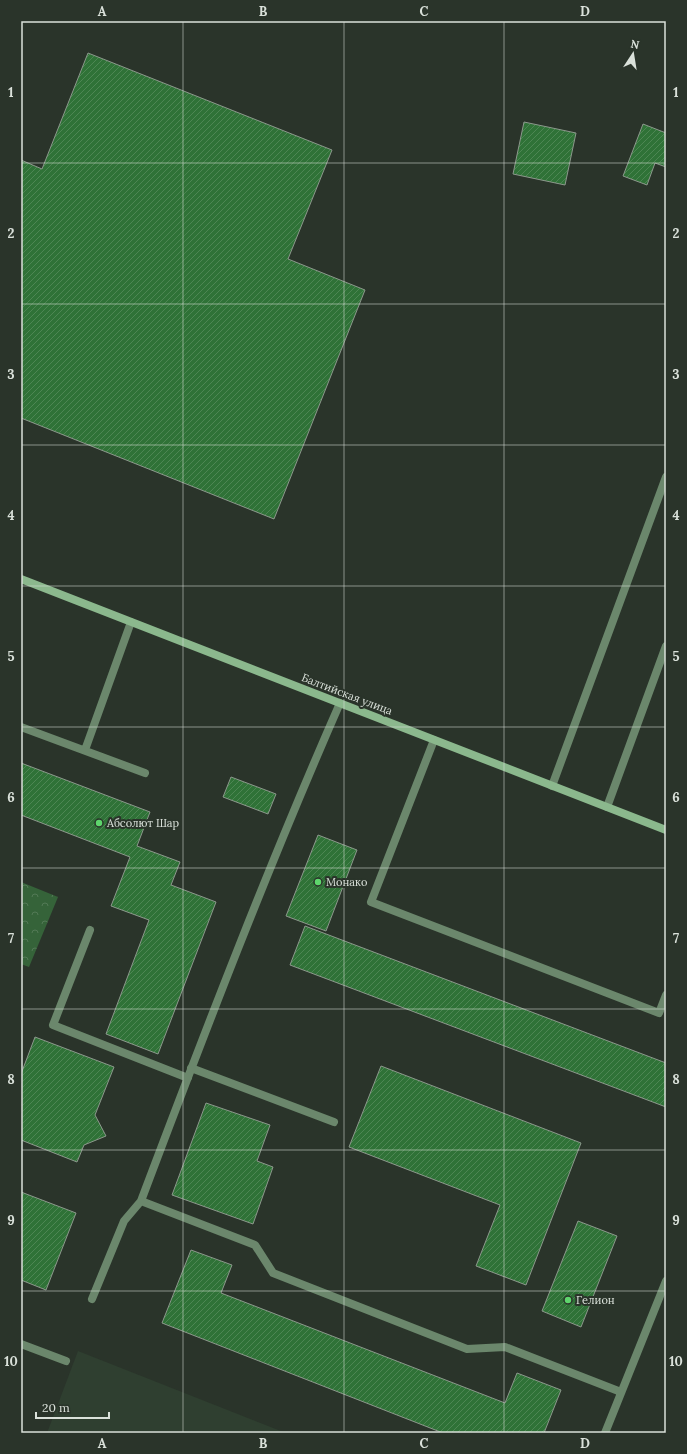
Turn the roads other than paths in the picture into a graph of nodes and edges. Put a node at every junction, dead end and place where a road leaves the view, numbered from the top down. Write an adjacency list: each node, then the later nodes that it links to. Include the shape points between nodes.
1 (666, 477): 10 (lane)
2 (21, 579): 3 (main road, Балтийская улица)
3 (131, 622): 5 (main road, Балтийская улица); 8 (lane)
4 (666, 646): 11 (lane)
5 (340, 703): 7 (main road, Балтийская улица); 15 (lane)
6 (21, 727): 8 (lane)
7 (434, 740): 10 (main road, Балтийская улица); 14 (lane, via 371,902 659,1013)
8 (85, 750): 9 (lane)
9 (145, 773)
10 (552, 786): 11 (main road, Балтийская улица)
11 (607, 807): 12 (main road, Балтийская улица)
12 (666, 830)
13 (90, 930): 16 (lane, via 53,1026)
14 (666, 995)
15 (191, 1068): 16 (lane); 17 (lane)
16 (188, 1078): 18 (lane)
17 (334, 1122)
18 (141, 1201): 20 (lane, via 124,1221); 23 (lane, via 255,1244 273,1273 467,1349 505,1347)
19 (666, 1280): 23 (lane)
20 (92, 1299)
21 (21, 1344): 22 (lane)
22 (66, 1361)
23 (621, 1392): 24 (lane)
24 (605, 1433)

